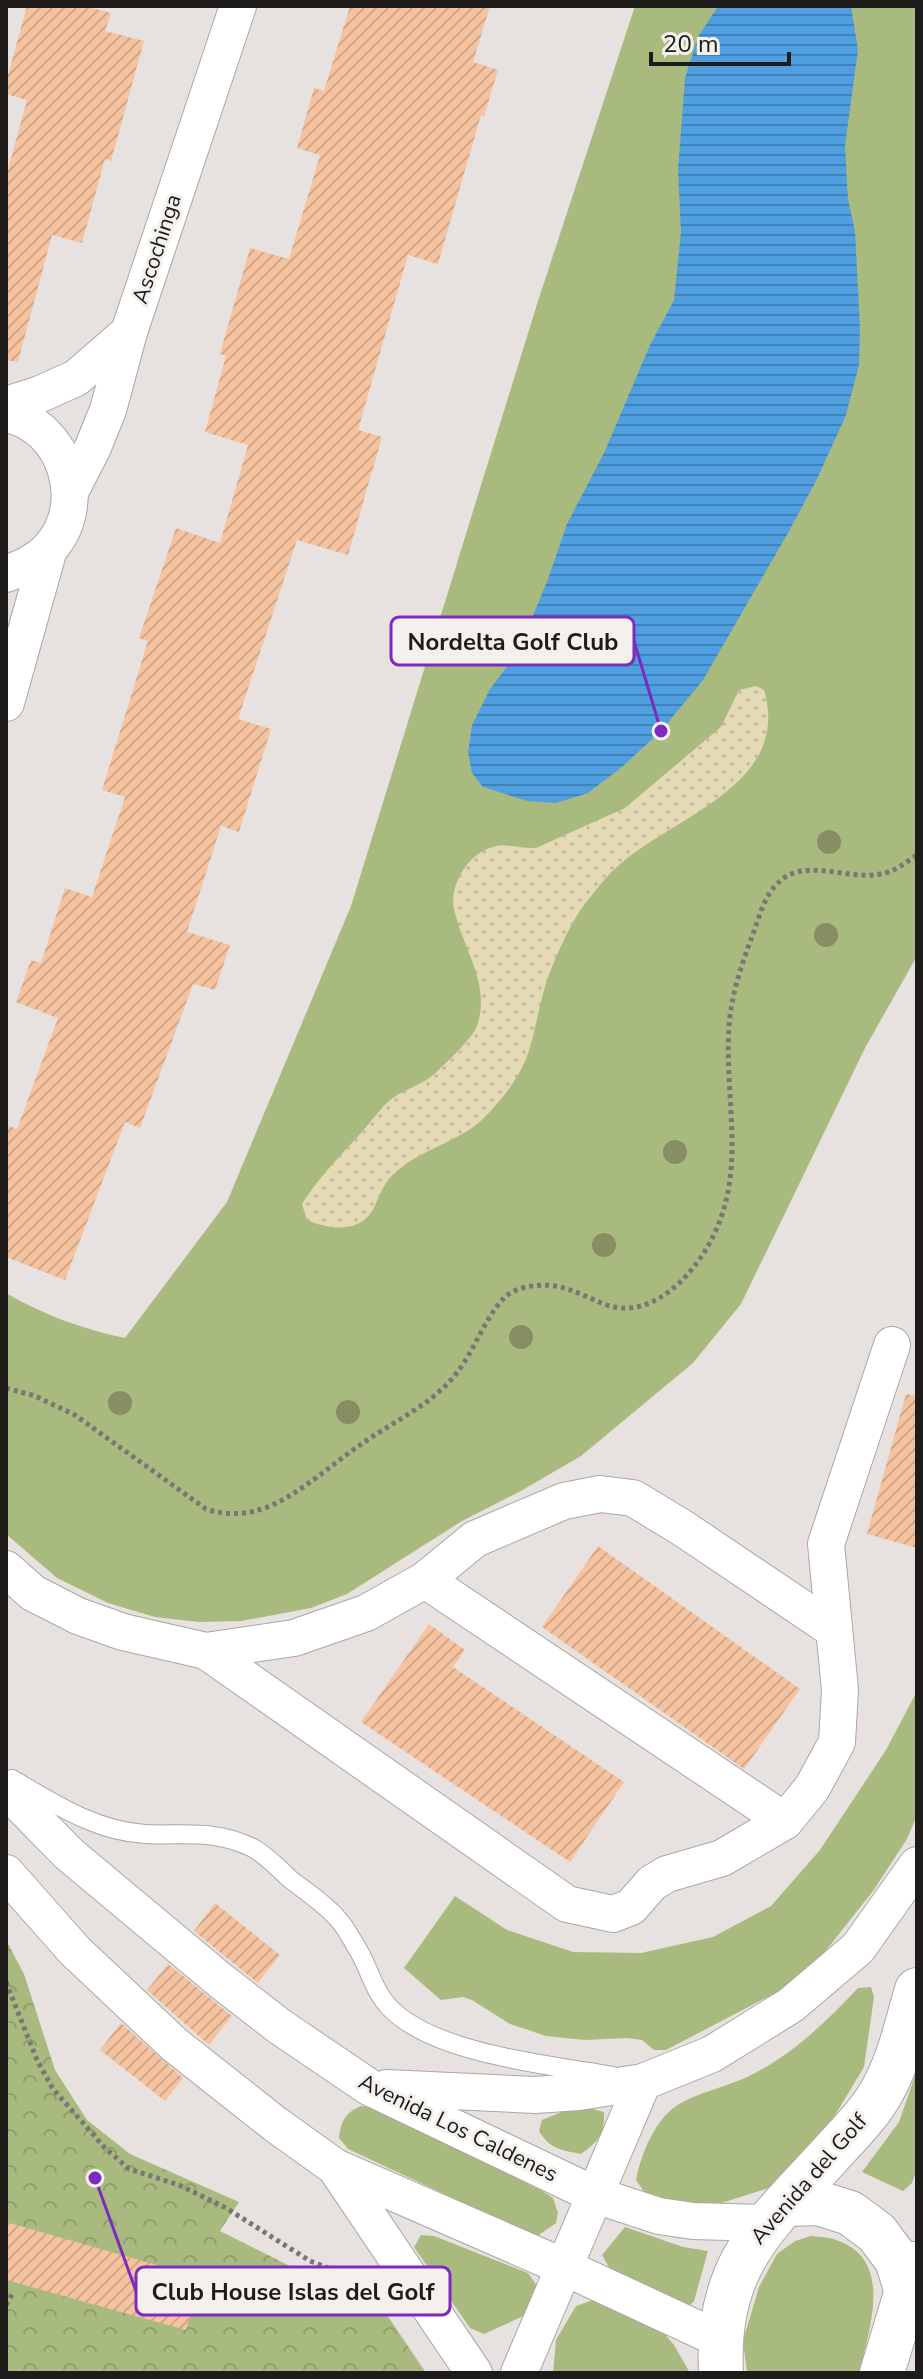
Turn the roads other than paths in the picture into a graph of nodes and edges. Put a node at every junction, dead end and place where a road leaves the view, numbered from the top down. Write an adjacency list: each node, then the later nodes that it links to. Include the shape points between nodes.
1 (238, 6): 2 (street, Ascochinga)
2 (129, 332): 3 (street, via 76,378); 5 (street, Ascochinga, via 108,410)
3 (6, 405)
4 (6, 414): 5 (street, via 34,425 53,443)
5 (71, 490): 6 (street, Ascochinga, via 65,522)
6 (49, 549): 7 (street); 8 (street)
7 (6, 574)
8 (6, 703)
9 (892, 1345): 12 (street, via 826,1544)
10 (6, 1569): 13 (street, via 33,1593 78,1616)
11 (425, 1580): 12 (street, via 475,1539 564,1501 622,1496 684,1529); 13 (street, via 366,1613 294,1638); 16 (street)
12 (834, 1630): 16 (street, via 840,1690 837,1742 812,1788)
13 (206, 1651): 16 (street, via 567,1904 613,1914 631,1907 667,1874 722,1858)
14 (6, 1776): 20 (lane, via 105,1827 225,1837 254,1849 337,1917 389,2007 447,2041)
15 (6, 1790): 21 (street, Avenida Los Caldenes, via 69,1854 221,1981)
16 (785, 1821)
17 (917, 1865): 20 (street, via 858,1948 791,2005 712,2054)
18 (6, 1873): 22 (street, via 75,1951 175,2045)
19 (917, 1990): 24 (street, Avenida del Golf, via 882,2092)
20 (643, 2082): 21 (street, via 535,2095); 23 (street)
21 (369, 2087): 23 (street, Avenida Los Caldenes)
22 (335, 2167): 25 (street); 28 (street)
23 (595, 2195): 24 (street, Avenida Los Caldenes, via 693,2221); 25 (street)
24 (777, 2214): 26 (street, via 818,2203 850,2213 877,2233); 27 (street, Avenida del Golf, via 744,2255 729,2289)
25 (564, 2267): 27 (street); 29 (street)
26 (912, 2275): 30 (street)
27 (720, 2356)
28 (474, 2373)
29 (519, 2373)
30 (882, 2373)

